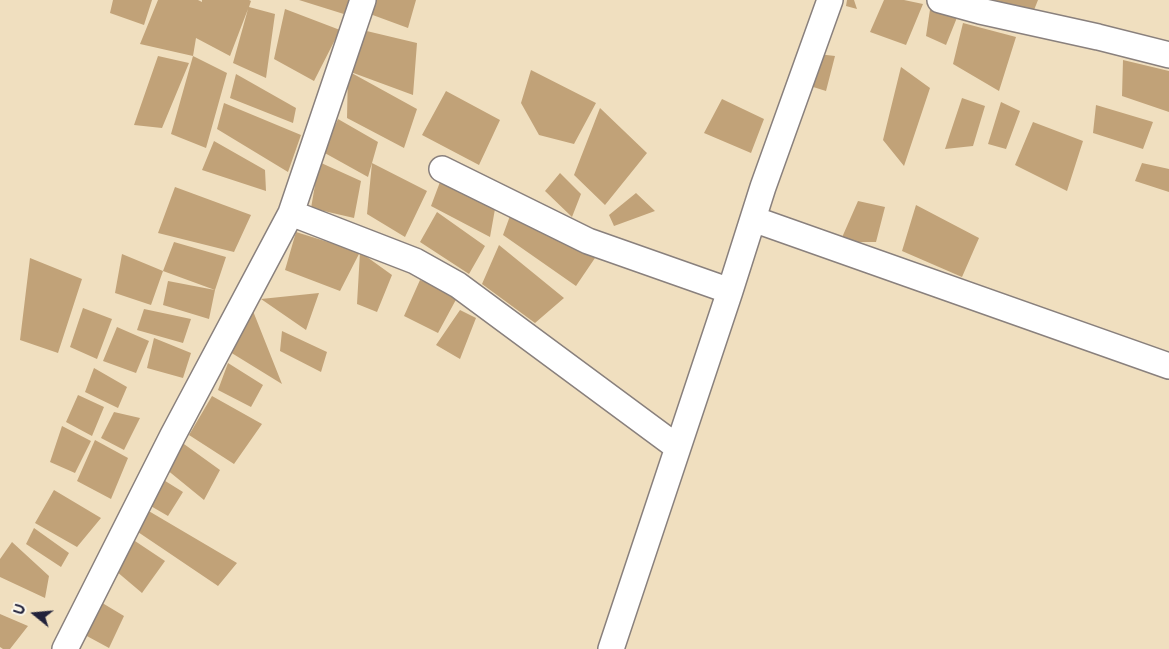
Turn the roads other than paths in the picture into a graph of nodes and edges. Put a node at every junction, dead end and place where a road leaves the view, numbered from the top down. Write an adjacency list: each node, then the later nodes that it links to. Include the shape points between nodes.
1 (363, 0): 6 (street)
2 (830, 0): 7 (street)
3 (940, 0): 4 (street)
4 (1169, 55)
5 (442, 169): 8 (street, via 588,241)
6 (291, 213): 10 (street, via 415,261 458,285); 11 (street, via 173,435)
7 (753, 219): 8 (street); 9 (street)
8 (730, 291): 10 (street)
9 (1169, 366)
10 (678, 447): 12 (street)
11 (65, 649)
12 (611, 649)

